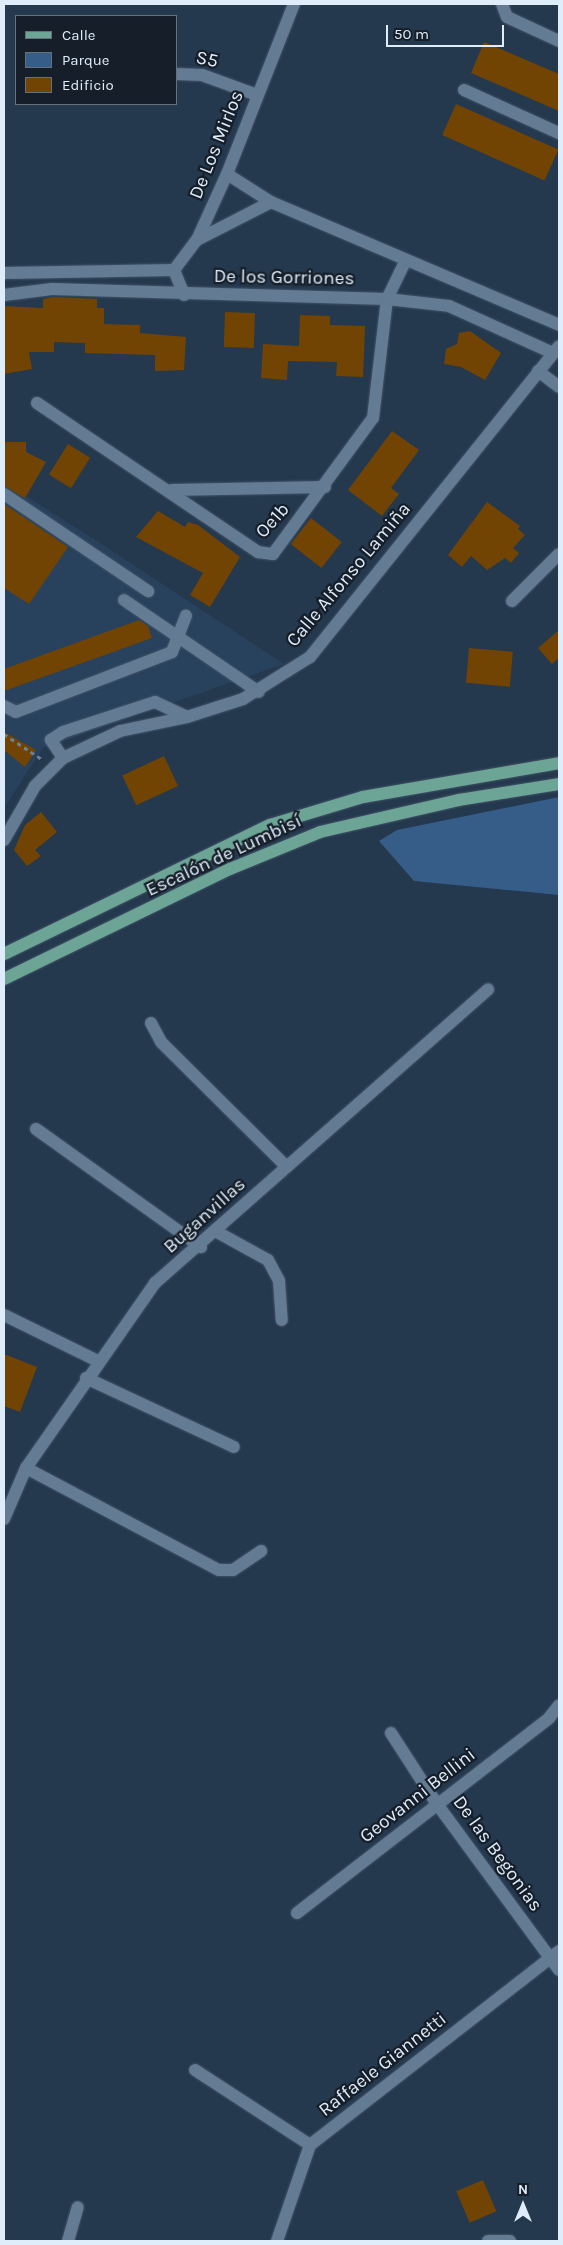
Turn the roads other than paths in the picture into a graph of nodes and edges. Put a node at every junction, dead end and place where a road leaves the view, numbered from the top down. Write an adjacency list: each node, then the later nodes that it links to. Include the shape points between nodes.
1 (294, 4): 6 (street, De Los Mirlos)
2 (502, 4): 3 (street, via 506,17)
3 (559, 41)
4 (178, 74): 6 (street, S5, via 202,75)
5 (464, 90): 7 (street)
6 (257, 95): 8 (street, De Los Mirlos)
7 (559, 133)
8 (226, 174): 9 (street, De los Gorriones); 10 (street, De Los Mirlos)
9 (271, 202): 10 (street); 11 (street, De los Gorriones)
10 (197, 240): 12 (street, De Los Mirlos)
11 (405, 262): 16 (street, Oe1b); 17 (street, De los Gorriones)
12 (174, 270): 13 (street); 15 (street)
13 (4, 273)
14 (4, 295): 15 (street, De los Gorriones, via 52,289)
15 (184, 295): 16 (street, De los Gorriones)
16 (387, 299): 18 (street, De los Gorriones, via 450,306); 22 (street, Oe1b, via 373,418)
17 (559, 325)
18 (556, 349): 19 (street, Calle Alfonso Lamiña)
19 (538, 371): 20 (street); 31 (street, Calle Alfonso Lamiña, via 310,657)
20 (559, 387)
21 (38, 403): 23 (street, Oe1b)
22 (325, 487): 23 (street); 23 (street, Oe1b, via 273,554 265,554)
23 (172, 490)
24 (4, 494): 26 (street)
25 (559, 554): 28 (street)
26 (148, 591)
27 (124, 600): 30 (street)
28 (512, 601)
29 (186, 616): 30 (street)
30 (178, 639): 31 (street); 32 (street, via 172,652 16,712)
31 (259, 692): 33 (street, Calle Alfonso Lamiña)
32 (4, 706)
33 (186, 717): 34 (street, Calle Alfonso Lamiña, via 120,731); 34 (street, via 155,702 63,732 51,740)
34 (63, 758): 37 (street, Calle Alfonso Lamiña, via 35,786)
35 (559, 763): 38 (main road, Escalón de Lumbisí, via 363,797 270,825)
36 (559, 784): 39 (main road, Escalón de Lumbisí, via 459,800 320,832 230,869)
37 (4, 840)
38 (4, 954)
39 (4, 979)
40 (488, 989): 43 (street, Buganvillas)
41 (150, 1023): 43 (street, via 160,1042)
42 (36, 1129): 45 (street)
43 (287, 1167): 44 (street, Buganvillas)
44 (217, 1232): 45 (street, Buganvillas); 47 (street, via 268,1260 279,1281)
45 (201, 1247): 48 (street, Buganvillas, via 155,1283)
46 (4, 1315): 48 (street)
47 (282, 1320)
48 (98, 1361): 49 (street, Buganvillas)
49 (86, 1378): 50 (street); 51 (street, Buganvillas)
50 (234, 1447)
51 (26, 1468): 52 (street, Buganvillas); 53 (street, via 219,1570 233,1570)
52 (4, 1519)
53 (262, 1551)
54 (559, 1705): 56 (street, Geovanni Bellini)
55 (391, 1733): 56 (street, De las Begonias)
56 (437, 1804): 57 (street, Geovanni Bellini); 58 (street, De las Begonias)
57 (297, 1914)
58 (555, 1955): 59 (street, De las Begonias); 61 (street, Raffaele Giannetti)
59 (559, 1970)
60 (196, 2070): 61 (street)
61 (310, 2145): 64 (street)
62 (78, 2207): 63 (street)
63 (68, 2241)
64 (278, 2241)
65 (488, 2241): 66 (street)
66 (510, 2241)

